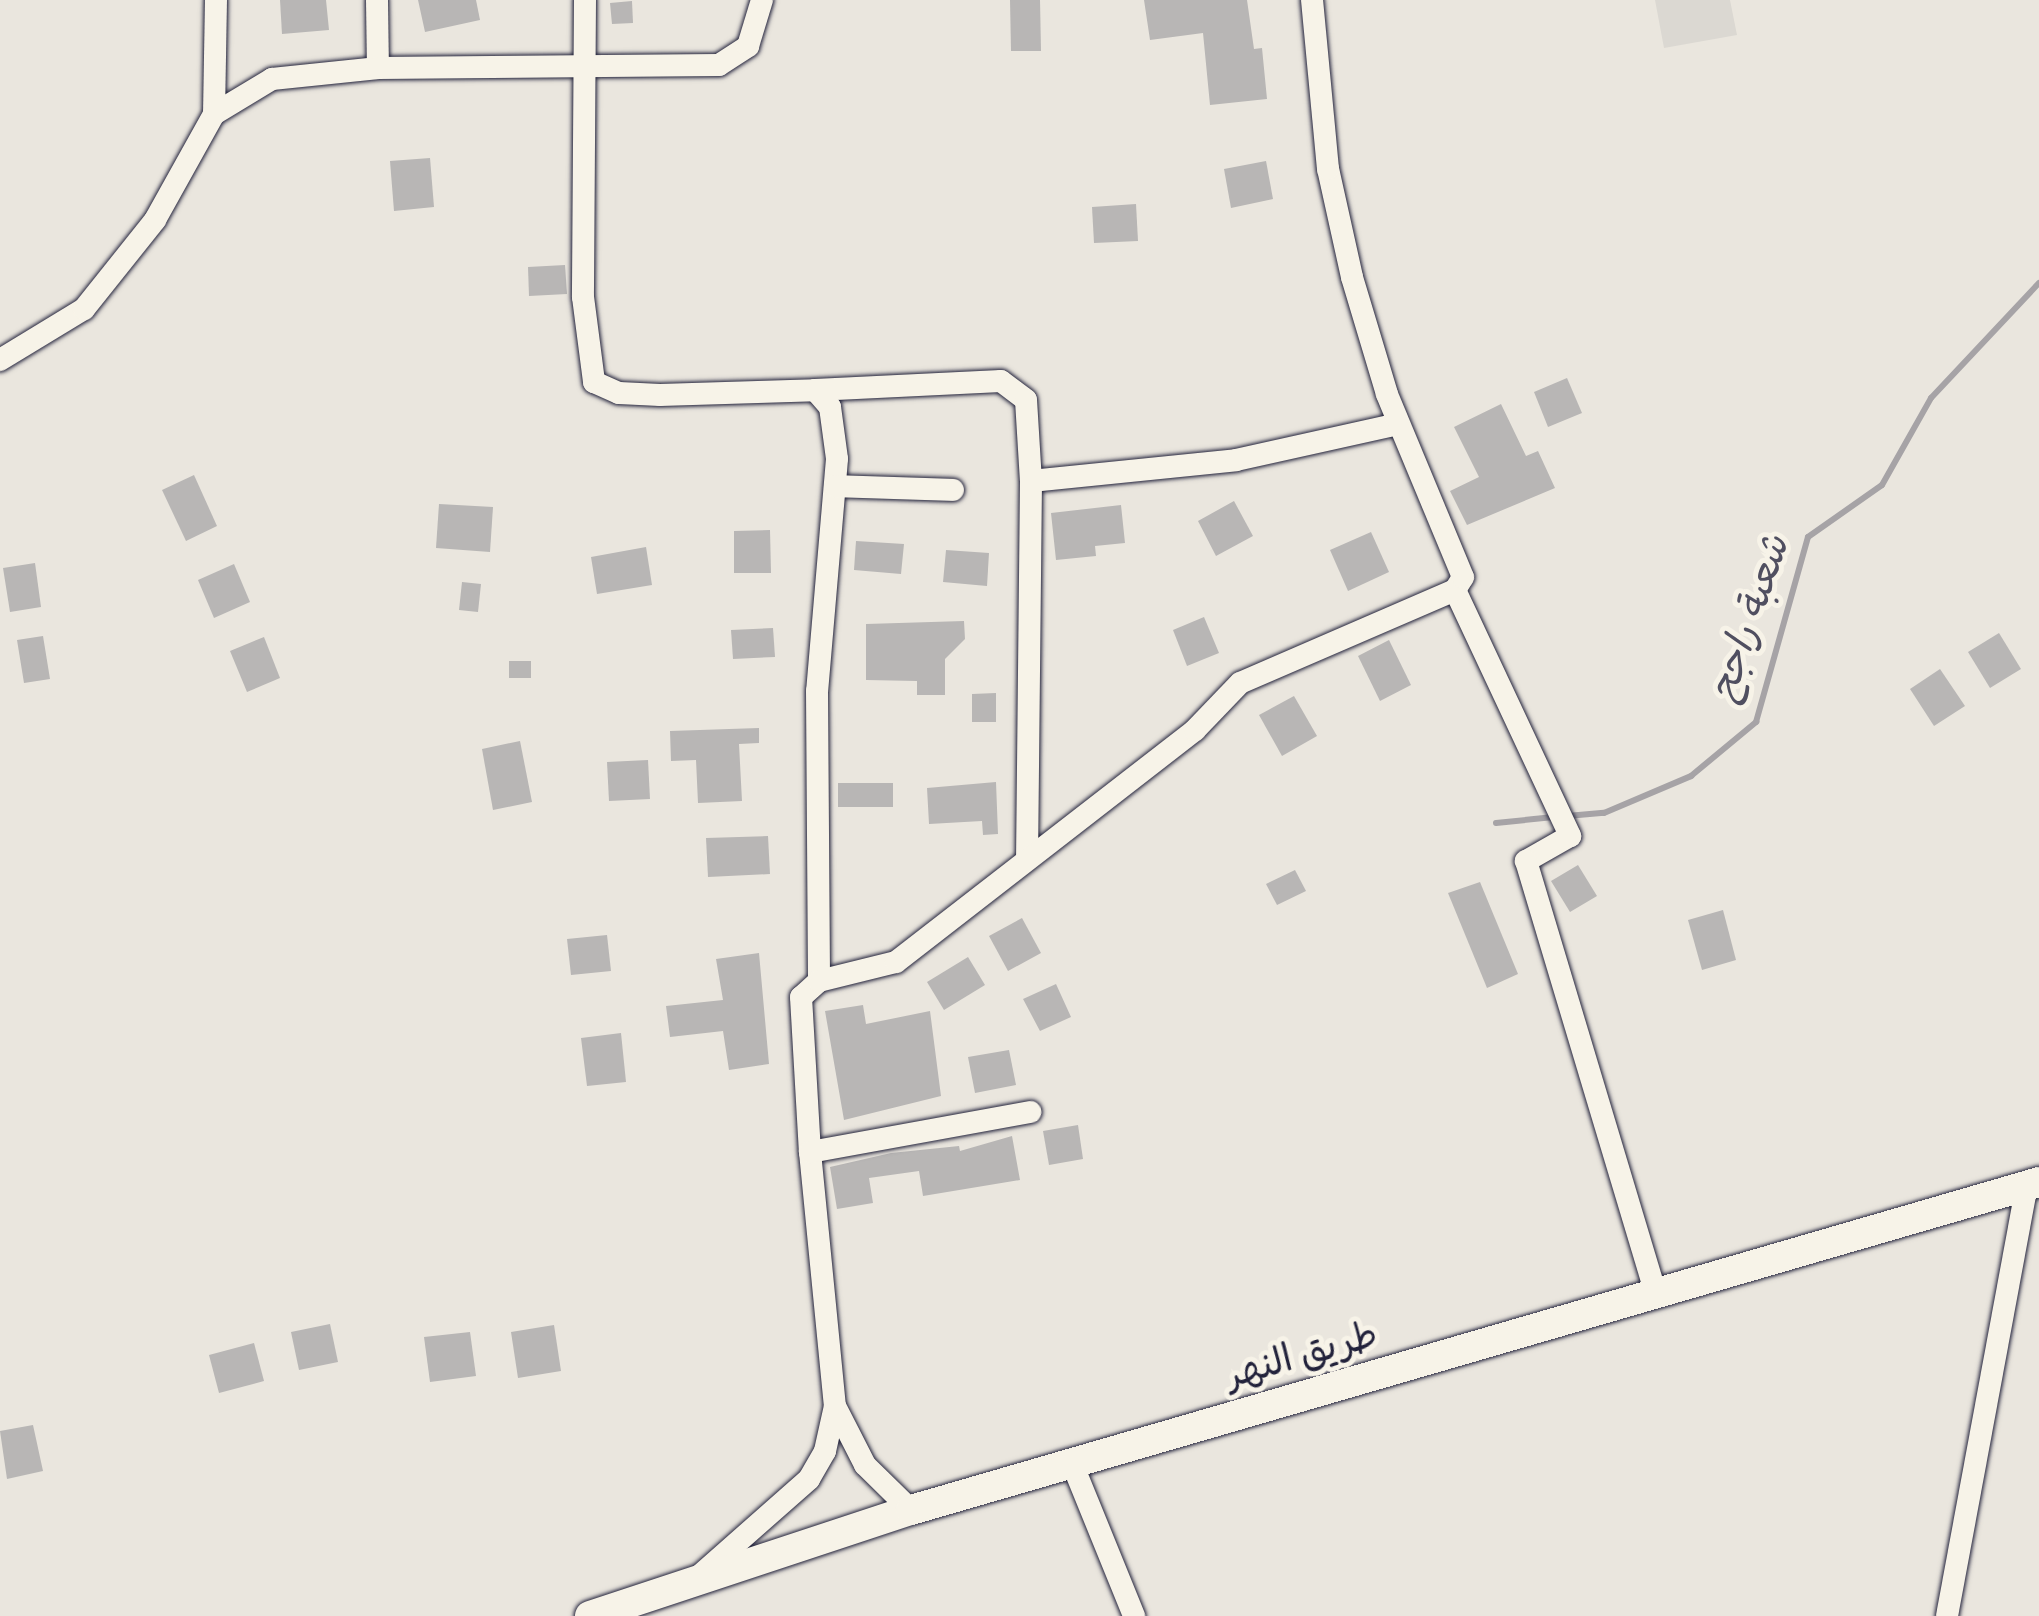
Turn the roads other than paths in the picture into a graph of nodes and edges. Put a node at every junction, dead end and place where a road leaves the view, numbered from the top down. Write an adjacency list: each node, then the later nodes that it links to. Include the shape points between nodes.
1 (216, 0): 8 (street)
2 (376, 0): 7 (street)
3 (585, 0): 6 (street)
4 (762, 0): 6 (street, via 748,46 719,65)
5 (1312, 0): 15 (street, via 1328,169 1352,277 1386,394 1463,576)
6 (586, 64): 7 (street); 10 (street, via 579,132 582,297 594,382 660,395)
7 (378, 68): 8 (street, via 272,79)
8 (214, 114): 9 (street, via 156,220 84,309)
9 (0, 360)
10 (815, 390): 12 (street, via 1001,380 1026,400 1031,416); 13 (street, via 830,408)
11 (1389, 426): 12 (street, via 1236,460)
12 (1031, 481): 16 (street)
13 (835, 486): 14 (street); 17 (street, via 817,692)
14 (953, 490)
15 (1455, 590): 16 (street, via 1240,682 1195,730); 21 (street, via 1570,836 1526,860)
16 (1027, 856): 17 (street, via 896,962)
17 (819, 981): 19 (street, via 801,997)
18 (1030, 1112): 19 (street)
19 (810, 1152): 22 (street)
20 (2033, 1184): 21 (main road, طريق النهر); 28 (street)
21 (1656, 1298): 23 (main road, طريق النهر)
22 (835, 1406): 24 (street, via 865,1465); 25 (street, via 825,1451 809,1478)
23 (1074, 1468): 24 (main road, طريق النهر); 27 (street)
24 (911, 1510): 25 (main road, طريق النهر)
25 (693, 1581): 26 (main road, طريق النهر)
26 (590, 1616)
27 (1134, 1616)
28 (1948, 1616)

